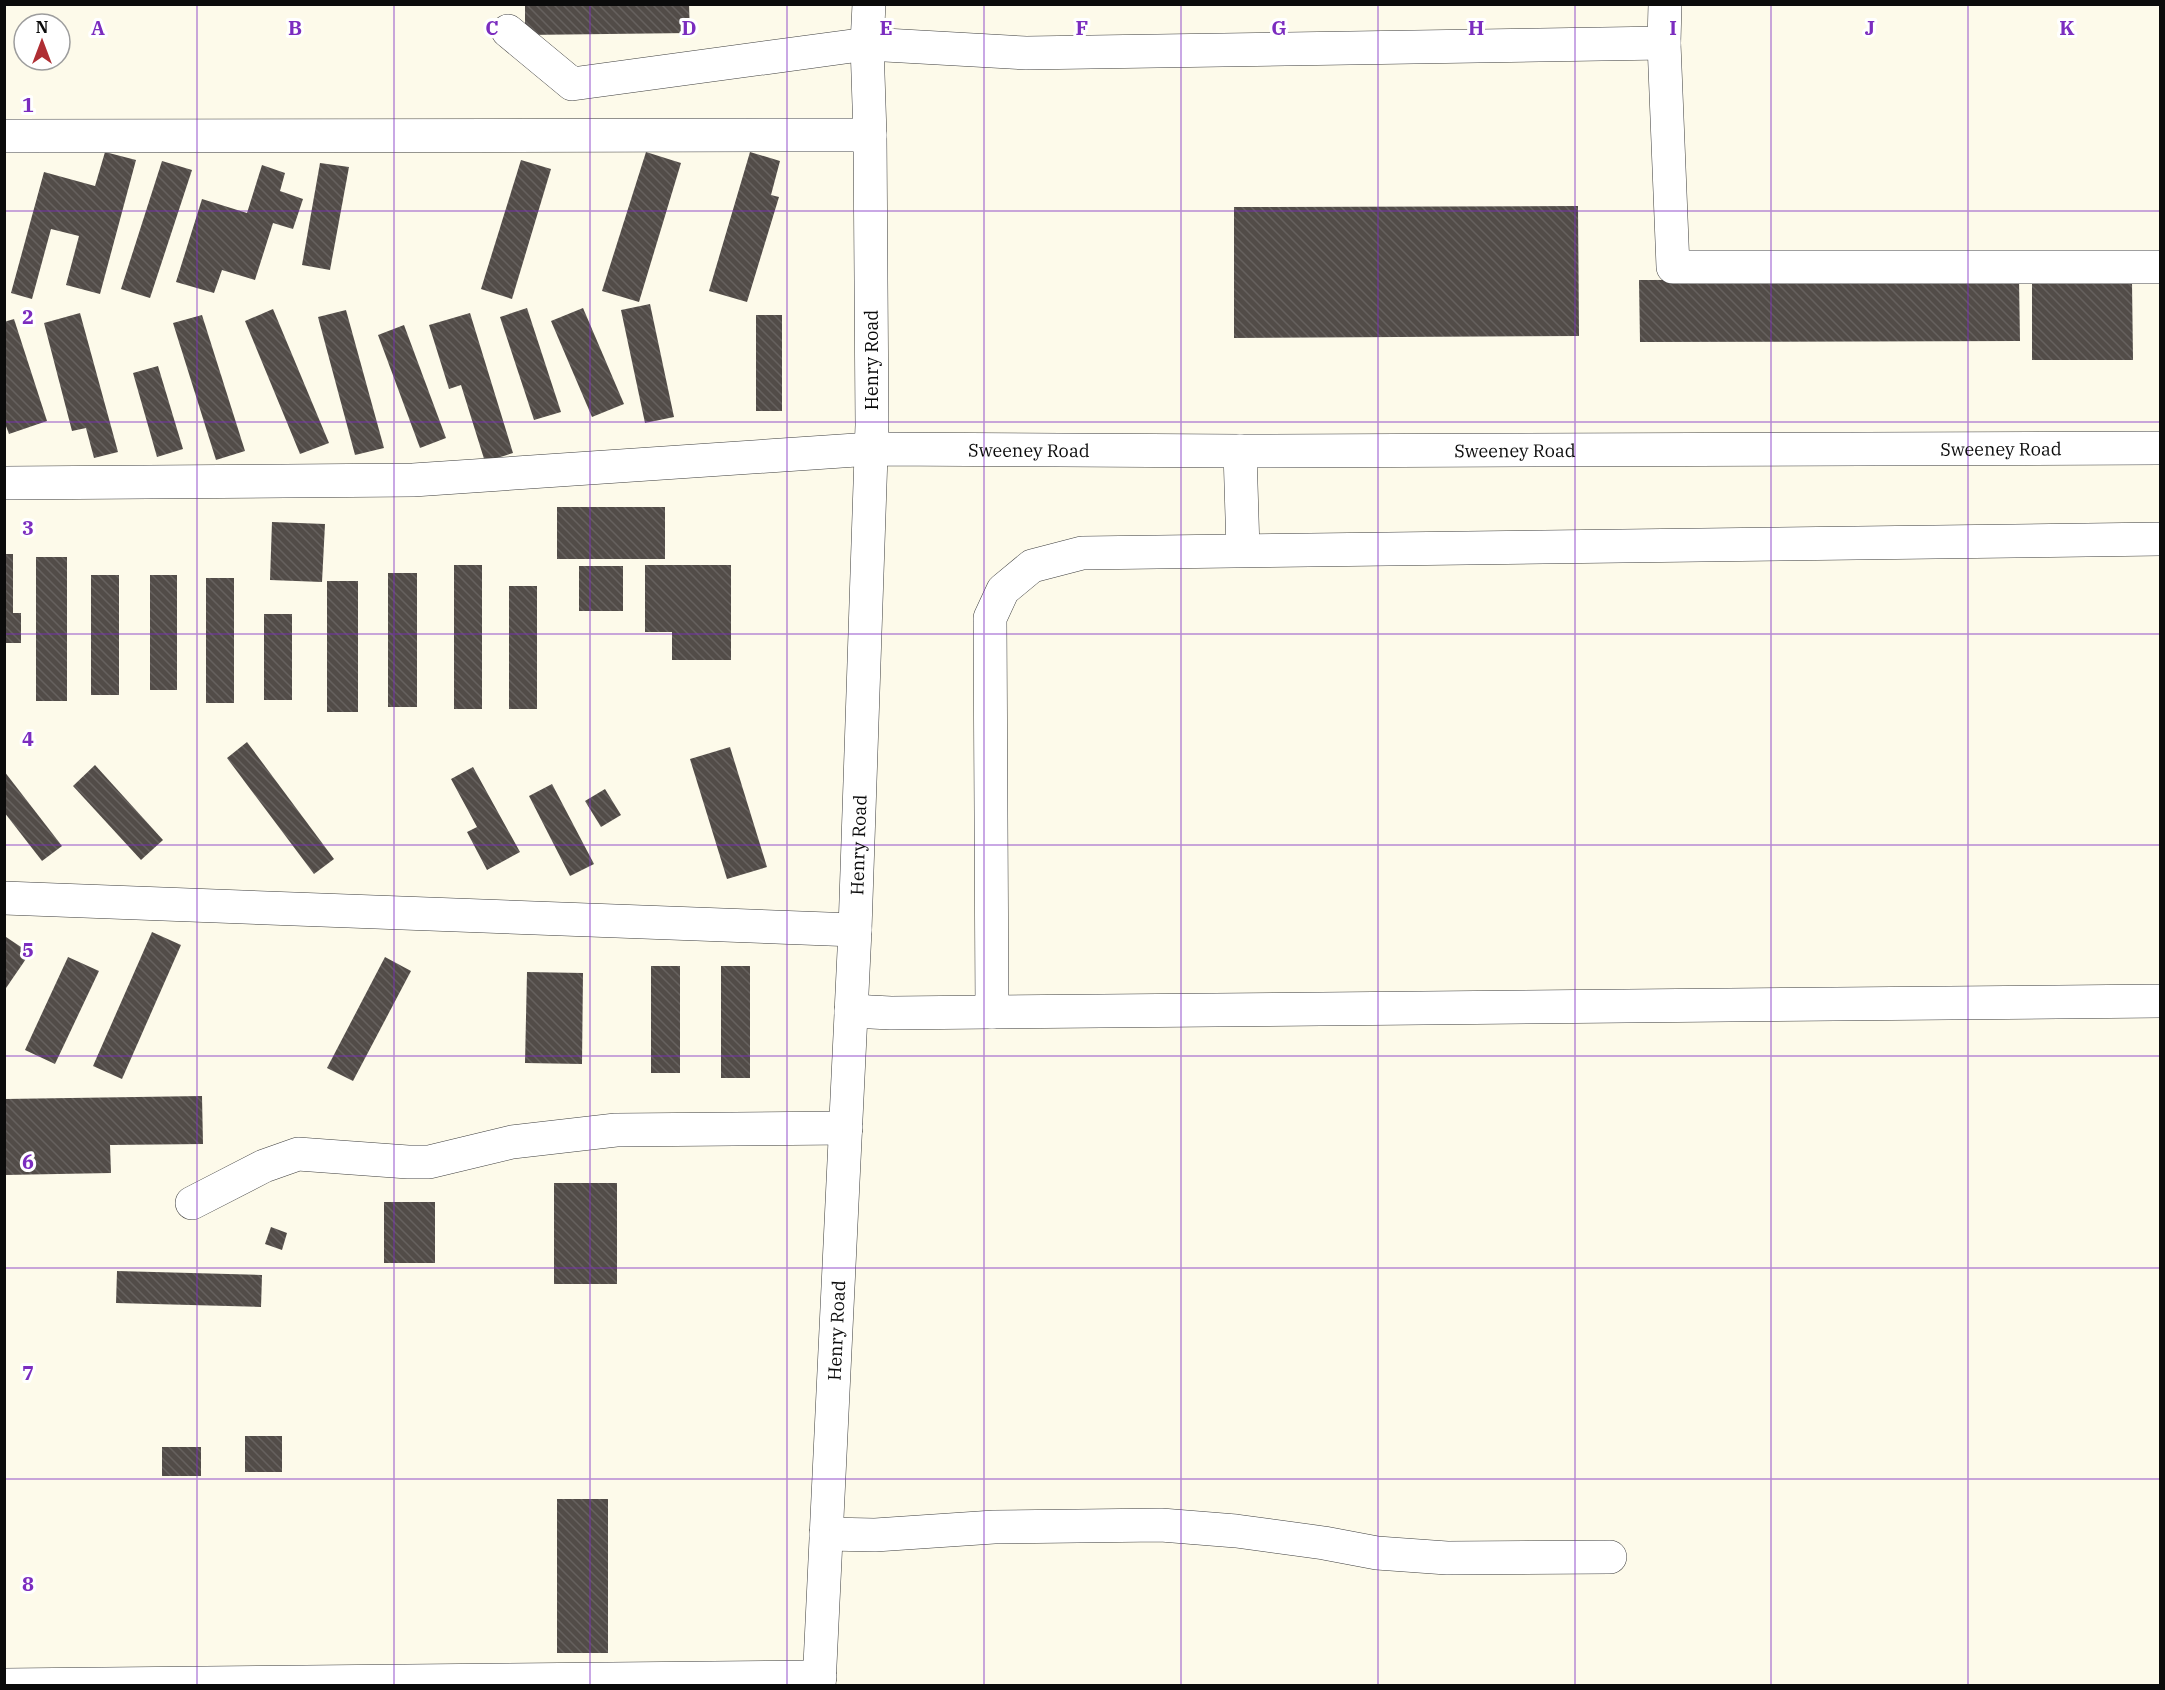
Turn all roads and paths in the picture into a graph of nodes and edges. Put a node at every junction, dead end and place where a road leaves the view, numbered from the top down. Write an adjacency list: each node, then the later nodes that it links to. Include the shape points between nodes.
1 (869, 4): 5 (street, Henry Road)
2 (1665, 4): 4 (street)
3 (507, 31): 5 (street, via 572,84)
4 (1664, 43): 5 (street, via 1026,53); 8 (street, via 1673,267)
5 (867, 44): 6 (street, Henry Road)
6 (870, 135): 7 (street); 10 (street, Henry Road)
7 (4, 136)
8 (2160, 267)
9 (2160, 448): 11 (street, Sweeney Road)
10 (871, 449): 11 (street, Sweeney Road); 12 (street, Sweeney Road, via 413,480); 16 (street, Henry Road)
11 (1240, 451): 14 (street)
12 (4, 483)
13 (2160, 538): 14 (street)
14 (1243, 550): 19 (street, via 1082,553 1032,567 1003,590 990,618)
15 (4, 898): 16 (street)
16 (855, 930): 18 (street, Henry Road)
17 (2160, 1001): 19 (street)
18 (851, 1011): 19 (street); 20 (street, Henry Road)
19 (992, 1012)
20 (846, 1128): 21 (street, via 616,1130 512,1142 429,1162 298,1154 264,1166); 22 (street, Henry Road)
21 (192, 1203)
22 (826, 1534): 23 (street, via 1161,1525 1388,1554 1447,1558); 24 (street, Henry Road)
23 (1610, 1557)
24 (819, 1681): 25 (street)
25 (4, 1685)

